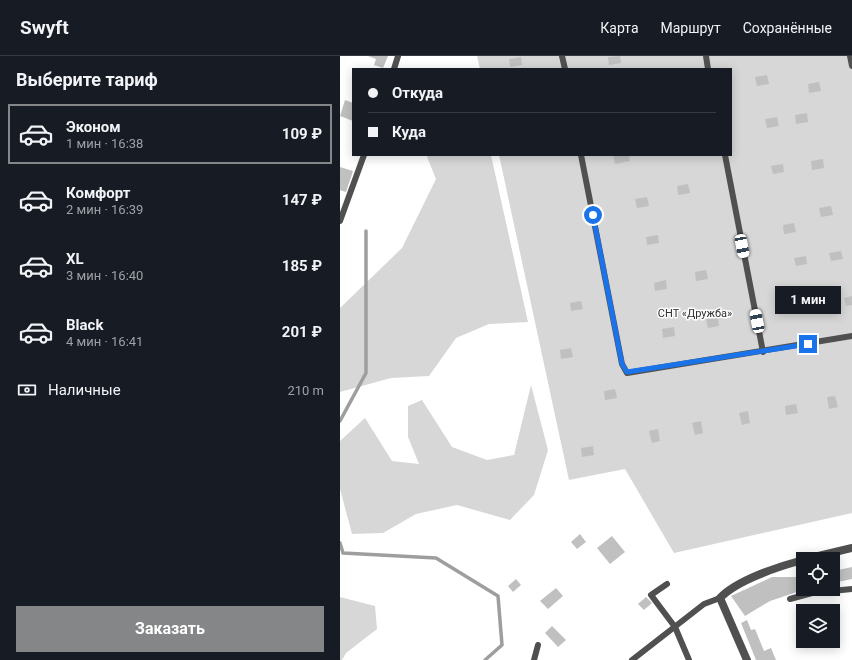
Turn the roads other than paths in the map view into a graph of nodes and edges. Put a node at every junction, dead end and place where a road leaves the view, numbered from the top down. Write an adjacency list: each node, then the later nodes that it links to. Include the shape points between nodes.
1 (398, 56): 6 (lane)
2 (562, 56): 7 (lane)
3 (706, 56): 8 (lane)
4 (850, 56): 5 (lane)
5 (852, 66)
6 (394, 68)
7 (565, 68)
8 (708, 68)
9 (364, 156): 12 (lane)
10 (582, 156): 14 (lane, via 624,370 634,373)
11 (725, 156): 14 (lane)
12 (340, 221)
13 (852, 336): 14 (lane)
14 (763, 352)
15 (852, 548): 16 (street)
16 (835, 552)
17 (796, 562): 20 (street, via 773,568 728,590)
18 (667, 584): 22 (lane, via 651,595)
19 (852, 589): 21 (lane, via 812,593)
20 (720, 598): 22 (lane, via 704,604); 27 (street)
21 (790, 599)
22 (675, 627): 25 (lane); 26 (lane)
23 (538, 645): 24 (lane)
24 (534, 660)
25 (632, 660)
26 (689, 660)
27 (747, 660)

